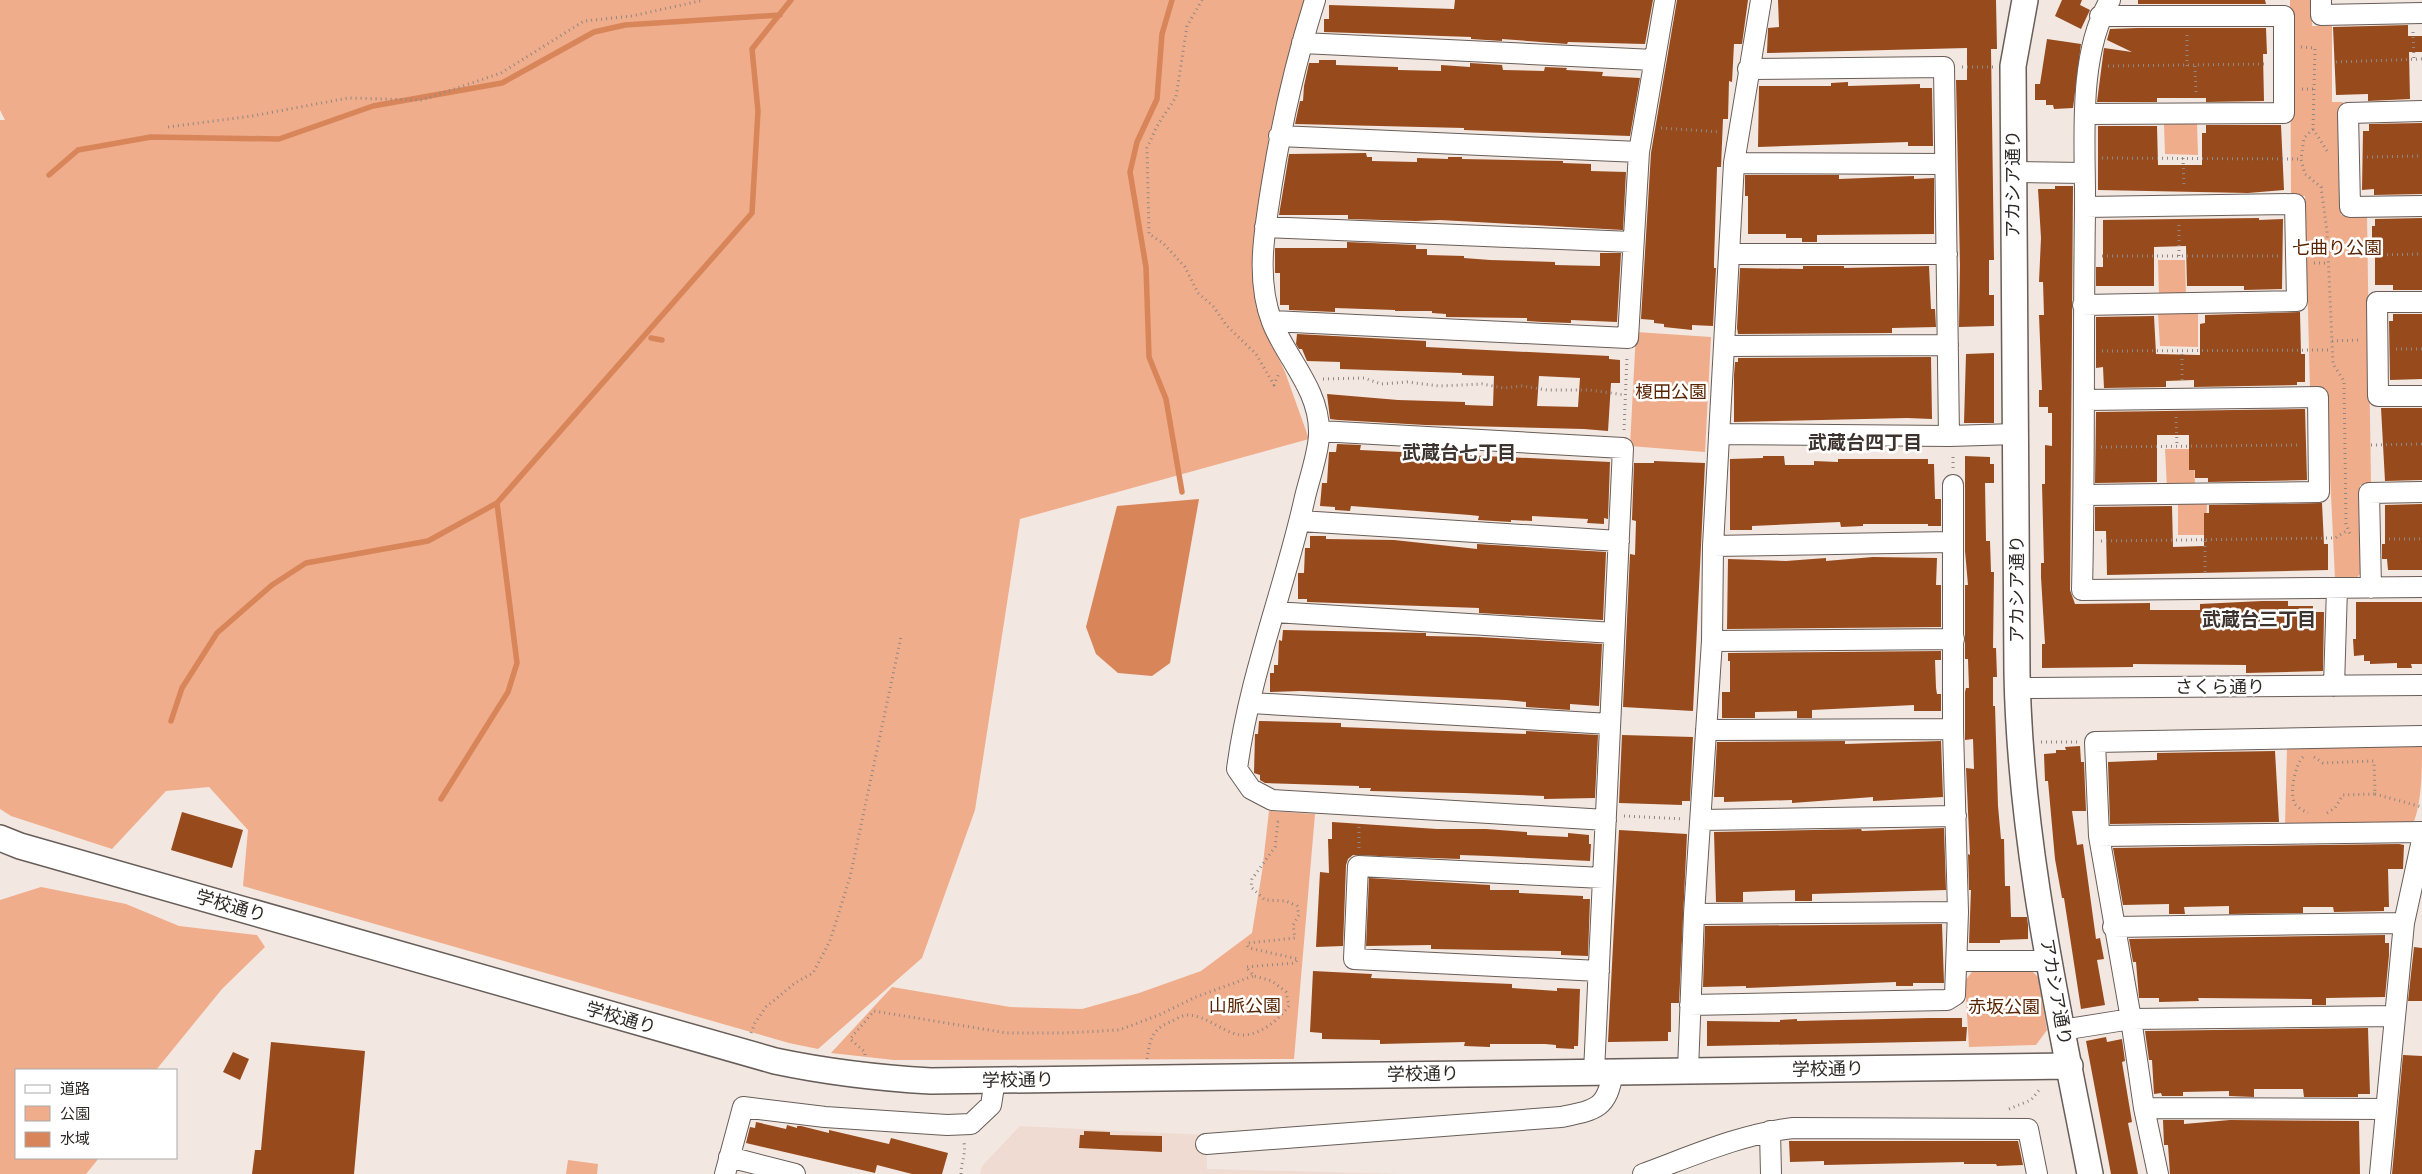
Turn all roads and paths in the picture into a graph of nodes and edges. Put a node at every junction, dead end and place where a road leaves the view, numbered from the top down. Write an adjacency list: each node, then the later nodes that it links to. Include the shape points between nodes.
1 (704, 0): 27 (path, via 632,16 584,21 501,72 422,100 348,98 252,116)
2 (1202, 0): 64 (path, via 1187,26 1176,97 1147,148 1149,234 1163,243 1185,267 1198,293 1256,354 1274,385)
3 (1315, 0): 11 (street)
4 (1665, 0): 14 (street)
5 (1761, 0): 23 (street)
6 (2025, 0): 39 (street, アカシア通り, via 2013,66)
7 (2321, 0): 9 (street, via 2322,15)
8 (2105, 8): 10 (street); 18 (street)
9 (2417, 14): 15 (path)
10 (2188, 16): 17 (street, via 2284,16); 19 (path)
11 (1302, 43): 14 (street); 30 (street)
12 (2298, 47): 35 (path, via 2315,48 2313,129 2304,138)
13 (2422, 59): 15 (path)
14 (1654, 60): 28 (street)
15 (2414, 60): 16 (path)
16 (2336, 62)
17 (2284, 64): 20 (path); 26 (street, via 2284,113)
18 (2088, 66): 19 (path); 25 (street)
19 (2187, 66): 20 (path)
20 (2195, 66): 26 (path)
21 (1944, 67): 22 (path); 23 (street); 37 (street)
22 (1999, 67)
23 (1748, 69): 29 (street)
24 (2422, 111): 33 (street, via 2348,113)
25 (2086, 114): 26 (street); 38 (street)
26 (2197, 114)
27 (168, 127)
28 (1643, 127): 29 (path); 31 (street)
29 (1738, 133): 36 (street)
30 (1279, 136): 31 (street); 43 (street)
31 (1639, 152): 44 (street)
32 (2422, 156): 33 (path)
33 (2349, 157): 41 (street, via 2350,208)
34 (2183, 158): 35 (path); 38 (path); 40 (path)
35 (2301, 158): 56 (path, via 2305,174 2320,187 2327,232)
36 (1734, 163): 37 (street); 45 (street)
37 (1946, 164): 46 (street)
38 (2084, 166): 39 (street); 42 (street)
39 (2013, 172): 72 (street, アカシア通り)
40 (2182, 205): 42 (street); 50 (path); 51 (street, via 2295,204)
41 (2422, 206)
42 (2085, 207): 49 (street)
43 (1265, 227): 44 (street); 54 (street, via 1262,276)
44 (1632, 242): 55 (street)
45 (1730, 254): 46 (street); 59 (street)
46 (1946, 254): 58 (street)
47 (2422, 254): 48 (path)
48 (2372, 255)
49 (2084, 256): 50 (path); 53 (street)
50 (2179, 256): 51 (path)
51 (2296, 256): 53 (street, via 2297,301)
52 (2422, 302): 57 (street, via 2377,302)
53 (2084, 305): 63 (street)
54 (1272, 321): 55 (street); 65 (street)
55 (1628, 338): 66 (path)
56 (2332, 342): 57 (path); 62 (path)
57 (2378, 344): 60 (path); 67 (street, via 2378,396)
58 (1948, 345): 59 (street); 73 (street)
59 (1724, 346): 71 (street)
60 (2422, 349)
61 (2182, 350): 62 (path); 63 (path); 68 (path)
62 (2332, 350): 84 (path, via 2333,364 2344,381)
63 (2084, 351): 69 (street)
64 (1280, 366)
65 (1304, 379): 66 (path, via 1364,378 1382,384 1482,384); 70 (street)
66 (1625, 395): 79 (path)
67 (2422, 396)
68 (2179, 399): 69 (street); 74 (street, via 2318,397); 77 (path)
69 (2085, 400): 78 (street)
70 (1320, 431): 79 (street); 83 (street)
71 (1719, 434): 73 (street); 90 (street)
72 (2016, 434): 73 (street); 103 (street, アカシア通り)
73 (1951, 436): 80 (path)
74 (2319, 444): 77 (path); 82 (street, via 2319,492)
75 (2422, 444): 76 (path)
76 (2371, 445)
77 (2177, 446): 78 (path)
78 (2085, 447): 82 (street)
79 (1623, 448): 87 (street)
80 (1953, 485): 88 (street)
81 (2422, 492): 91 (street, via 2369,493)
82 (2084, 494): 89 (street)
83 (1300, 520): 87 (street); 96 (street)
84 (2348, 530): 86 (path, via 2335,538); 91 (path, via 2359,548)
85 (2422, 539): 91 (path)
86 (2205, 540): 89 (path); 95 (path)
87 (1619, 541): 97 (street)
88 (1951, 542): 90 (street); 99 (street)
89 (2083, 542): 95 (street, via 2082,590)
90 (1713, 546): 100 (street)
91 (2370, 548): 94 (street)
92 (2422, 587): 94 (street)
93 (2337, 588): 94 (street); 95 (street); 102 (street)
94 (2371, 588)
95 (2205, 589)
96 (1274, 612): 97 (street); 104 (street)
97 (1614, 633): 105 (street)
98 (902, 637): 140 (path, via 850,877 830,941 813,973 766,1007 755,1023)
99 (1954, 639): 100 (street); 106 (street)
100 (1712, 641): 107 (street)
101 (2422, 685): 102 (street, さくら通り)
102 (2334, 686): 103 (street, さくら通り)
103 (2018, 688): 110 (street, アカシア通り)
104 (1250, 703): 105 (street); 114 (street, via 1237,769 1251,790 1272,800)
105 (1610, 724): 117 (street)
106 (1954, 729): 107 (street); 116 (street)
107 (1706, 730): 119 (street)
108 (2422, 736): 109 (street)
109 (2374, 737): 111 (street); 112 (path)
110 (2020, 742): 111 (path); 132 (street, アカシア通り, via 2028,822)
111 (2095, 742): 122 (street)
112 (2374, 761): 113 (path); 120 (path, via 2323,763 2308,756 2299,762 2294,799)
113 (2375, 794): 115 (path); 120 (path, via 2344,795)
114 (1360, 806): 117 (street); 125 (path)
115 (2422, 807)
116 (1956, 816): 119 (street); 127 (street)
117 (1606, 817): 119 (path); 126 (street)
118 (1285, 818): 134 (path, via 1278,822 1276,847 1252,879 1251,887 1265,900 1286,901 1297,906 1299,915 1293,925 1295,938 1247,945 1298,959 1295,963 1246,967)
119 (1701, 820): 128 (street)
120 (2317, 824): 121 (street); 122 (street)
121 (2422, 832)
122 (2099, 836): 130 (street)
123 (0, 838): 140 (street, 学校通り)
124 (2422, 840): 129 (street)
125 (1358, 866): 126 (street); 133 (street, via 1354,959)
126 (1603, 878): 133 (street)
127 (1958, 912): 128 (street); 131 (street)
128 (1694, 914): 135 (street)
129 (2404, 924): 130 (street); 136 (street)
130 (2113, 927): 137 (street)
131 (1957, 961): 132 (street); 135 (street, via 1955,995 1947,1000)
132 (2050, 961): 138 (street, アカシア通り)
133 (1599, 971): 143 (street)
134 (1254, 976): 139 (path, via 1119,1030 1007,1033 874,1011 850,1039); 144 (path, via 1272,981 1286,992 1289,1006 1282,1015 1268,1027 1245,1035 1207,1018 1186,1015 1158,1027 1150,1041)
135 (1690, 1005): 142 (street)
136 (2395, 1016): 137 (street); 147 (street)
137 (2131, 1019): 138 (street); 146 (street)
138 (2062, 1030): 141 (street, アカシア通り)
139 (865, 1052)
140 (745, 1053): 145 (street, 学校通り, via 823,1071 871,1077 931,1081)
141 (2070, 1066): 142 (street, 学校通り); 157 (street, アカシア通り)
142 (1688, 1070): 143 (street, 学校通り)
143 (1603, 1072): 144 (street, 学校通り); 150 (street, via 1609,1093 1604,1102 1585,1112 1561,1117)
144 (1147, 1079): 145 (street, 学校通り)
145 (995, 1080): 148 (street, via 991,1105)
146 (2144, 1108): 147 (street); 158 (street)
147 (2386, 1109): 159 (street)
148 (971, 1124): 151 (street, via 825,1117 743,1107); 153 (path, via 964,1142 966,1154 961,1163)
149 (1770, 1131): 154 (street); 155 (street); 156 (street, via 1793,1128 2028,1128)
150 (1206, 1144)
151 (727, 1165): 152 (street)
152 (796, 1174)
153 (961, 1174)
154 (1643, 1174)
155 (1771, 1174)
156 (2038, 1174)
157 (2090, 1174)
158 (2158, 1174)
159 (2380, 1174)

